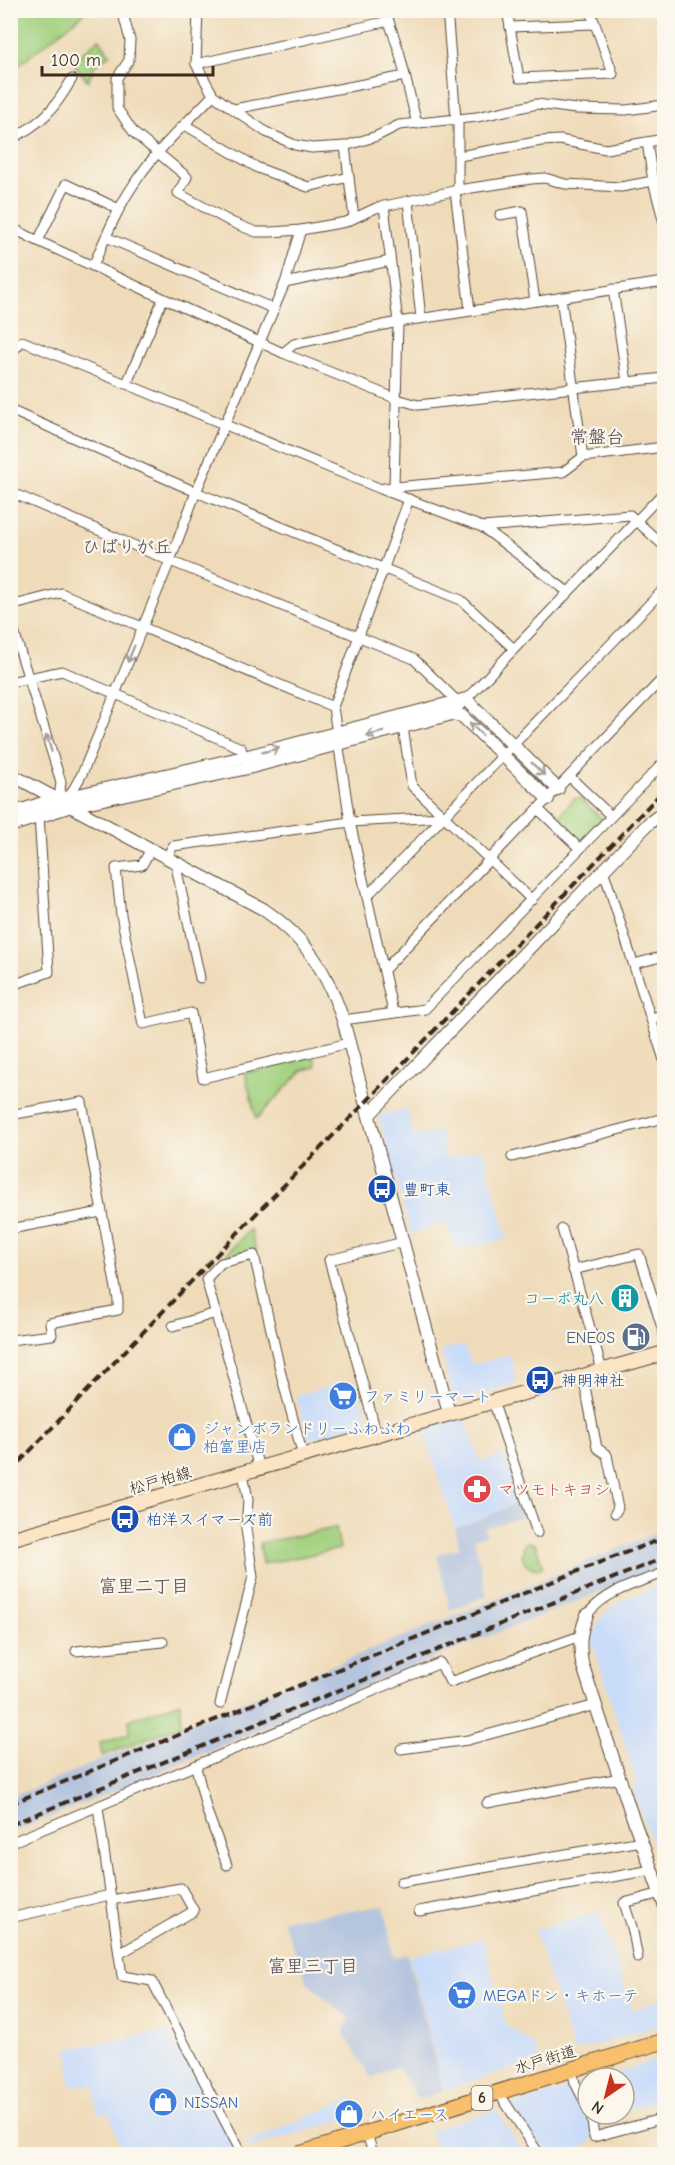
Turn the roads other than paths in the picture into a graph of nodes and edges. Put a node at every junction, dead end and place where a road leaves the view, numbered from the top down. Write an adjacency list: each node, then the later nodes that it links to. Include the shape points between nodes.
1 (122, 10): 23 (street, via 130,40 129,60 117,78 117,108 134,133)
2 (198, 10): 10 (street)
3 (385, 10): 7 (street)
4 (447, 10): 16 (street)
5 (507, 10): 9 (street)
6 (590, 10): 8 (street)
7 (389, 21): 10 (street); 11 (street)
8 (594, 24): 9 (street); 9 (street, via 613,74 519,78)
9 (510, 27)
10 (196, 64): 13 (street)
11 (405, 76): 15 (street); 17 (street)
12 (72, 79): 20 (street, via 48,115)
13 (213, 95): 15 (street); 18 (street)
14 (664, 105): 16 (street, via 626,110 537,104)
15 (234, 110): 22 (street, via 266,132 295,145)
16 (457, 119): 17 (street); 24 (street)
17 (417, 124): 22 (street, via 399,125)
18 (185, 125): 23 (street); 25 (street, via 258,168 308,187)
19 (664, 139): 21 (street)
20 (10, 140)
21 (647, 142): 24 (street, via 606,149 560,140 541,141); 27 (street)
22 (345, 146): 25 (street)
23 (157, 154): 32 (street); 37 (street, via 187,177 178,194 231,222 256,232)
24 (459, 156): 28 (street)
25 (349, 177): 34 (street)
26 (664, 179): 27 (street)
27 (653, 181): 28 (street, via 621,187 565,184 545,178); 29 (street)
28 (457, 190): 30 (street); 49 (street)
29 (661, 198): 35 (street)
30 (408, 201): 31 (street); 50 (street)
31 (384, 206): 34 (street); 40 (street)
32 (119, 209): 38 (street); 39 (street, via 66,184)
33 (500, 215): 47 (street, via 522,211)
34 (354, 218): 37 (street)
35 (664, 223)
36 (10, 227): 39 (street)
37 (302, 230): 43 (street)
38 (106, 237): 41 (street); 48 (street)
39 (38, 241): 41 (street)
40 (390, 261): 43 (street); 51 (street)
41 (93, 266): 46 (street)
42 (664, 282): 44 (street)
43 (285, 283): 48 (street)
44 (613, 289): 45 (street); 56 (street)
45 (561, 297): 47 (street); 58 (street)
46 (163, 299): 52 (street); 57 (street)
47 (535, 301): 49 (street)
48 (274, 309): 52 (street)
49 (470, 310): 50 (street)
50 (421, 318): 51 (street)
51 (398, 322): 53 (street, via 294,344); 59 (street)
52 (260, 343): 53 (street); 61 (street)
53 (283, 353): 59 (street)
54 (10, 354): 57 (street, via 22,341)
55 (664, 378): 56 (street)
56 (627, 382): 58 (street)
57 (127, 383): 61 (street)
58 (573, 388): 59 (street, via 418,405); 63 (street)
59 (397, 399): 64 (street)
60 (10, 410): 67 (street)
61 (225, 423): 65 (street); 67 (street)
62 (664, 447): 63 (street)
63 (583, 457): 64 (street, via 563,472)
64 (394, 487): 65 (street)
65 (381, 489): 69 (street)
66 (10, 492): 73 (street)
67 (196, 492): 73 (street); 74 (street)
68 (664, 492): 70 (street)
69 (408, 500): 71 (street); 74 (street)
70 (637, 522): 71 (street, via 630,515); 72 (street); 76 (street)
71 (482, 527): 76 (street)
72 (664, 546)
73 (170, 561): 79 (street); 80 (street)
74 (384, 568): 80 (street); 81 (street, via 461,600)
75 (664, 589): 91 (street)
76 (568, 592): 81 (street)
77 (10, 606): 79 (street, via 61,593)
78 (10, 619): 83 (street)
79 (143, 627): 85 (street, one-way to 85); 87 (street)
80 (358, 637): 86 (street, via 414,659); 87 (street)
81 (514, 649): 86 (street)
82 (664, 677): 96 (street)
83 (28, 678): 84 (street); 85 (street, via 62,670); 99 (street, one-way to 83)
84 (10, 682)
85 (115, 693): 93 (street, via 241,748); 99 (street, via 82,774)
86 (462, 700): 88 (street); 89 (street); 91 (street)
87 (333, 707): 90 (street)
88 (452, 714): 89 (street); 92 (street, one-way to 88, via 462,716)
89 (402, 721): 90 (street); 105 (street, via 412,786)
90 (338, 738): 93 (street); 106 (street)
91 (513, 745): 92 (street); 97 (street, one-way to 97)
92 (503, 755): 98 (street); 105 (street)
93 (246, 762): 99 (street)
94 (664, 762): 104 (street)
95 (10, 774): 99 (street)
96 (570, 777): 97 (street); 104 (street)
97 (558, 789): 98 (street)
98 (548, 799): 100 (street)
99 (66, 801): 102 (street); 103 (street); 108 (street)
100 (538, 809): 109 (street); 111 (street)
101 (664, 812): 113 (street)
102 (10, 814)
103 (39, 816): 107 (street); 120 (street, via 49,972)
104 (611, 816): 109 (street)
105 (444, 817): 106 (street); 111 (street); 114 (street)
106 (350, 822): 110 (street, via 174,846); 114 (street)
107 (10, 826)
108 (151, 849): 110 (street); 125 (street, via 142,865 116,868 121,915 143,1024 191,1013 203,1078)
109 (580, 849): 115 (street)
110 (167, 857): 112 (street)
111 (489, 861): 115 (street); 118 (street)
112 (180, 864): 119 (street, via 177,871); 124 (street, via 263,909 297,936 324,972)
113 (603, 872): 117 (street); 128 (street)
114 (367, 896): 118 (street)
115 (532, 900): 121 (street, via 425,1008)
116 (664, 956): 117 (street)
117 (634, 964): 123 (street)
118 (384, 970): 121 (street)
119 (200, 978)
120 (10, 986)
121 (393, 1012): 124 (street)
122 (664, 1014): 123 (street)
123 (652, 1018): 126 (street)
124 (343, 1020): 125 (street)
125 (349, 1043): 128 (street)
126 (664, 1060)
127 (10, 1115): 131 (street, via 82,1102)
128 (369, 1115): 134 (street)
129 (664, 1118): 130 (street)
130 (513, 1157)
131 (101, 1212): 132 (street); 139 (street, via 118,1310 50,1323 52,1335)
132 (10, 1229)
133 (562, 1229): 135 (street)
134 (404, 1242): 144 (street); 145 (street, via 329,1260)
135 (573, 1270): 138 (street, via 639,1254); 141 (street)
136 (216, 1313): 137 (street); 146 (street, via 206,1279 221,1263 254,1255); 147 (street)
137 (173, 1326)
138 (664, 1334)
139 (10, 1340)
140 (664, 1353): 141 (main road, 松戸柏線)
141 (602, 1370): 142 (main road, 松戸柏線)
142 (583, 1376): 143 (main road, 松戸柏線); 149 (street, via 597,1448 607,1455 618,1508)
143 (493, 1401): 144 (main road, 松戸柏線); 150 (street)
144 (449, 1413): 145 (main road, 松戸柏線)
145 (377, 1435): 146 (main road, 松戸柏線)
146 (303, 1456): 147 (main road, 松戸柏線)
147 (259, 1468): 148 (main road, 松戸柏線)
148 (243, 1473): 151 (main road, 松戸柏線); 157 (street, via 253,1577)
149 (615, 1513)
150 (537, 1533)
151 (10, 1539)
152 (664, 1573): 153 (street, via 611,1594 596,1603)
153 (587, 1615): 154 (street)
154 (580, 1636): 158 (street, via 582,1663); 160 (street, via 450,1682 440,1663)
155 (163, 1642): 156 (street)
156 (76, 1651)
157 (220, 1704)
158 (596, 1705): 159 (street, via 468,1740); 161 (street)
159 (401, 1749)
160 (196, 1767): 163 (street); 166 (street)
161 (620, 1778): 162 (street); 164 (street)
162 (487, 1803)
163 (98, 1807): 165 (street); 169 (street)
164 (642, 1841): 167 (street); 168 (street)
165 (10, 1843)
166 (227, 1865)
167 (652, 1870): 170 (street); 171 (street)
168 (401, 1882)
169 (110, 1898): 172 (street); 173 (street); 173 (street, via 181,1888 194,1911)
170 (663, 1899): 174 (street, via 624,1903)
171 (419, 1911)
172 (10, 1918)
173 (119, 1954): 185 (street, via 122,1976 152,1981)
174 (639, 1958)
175 (664, 2041): 176 (highway, 水戸街道 / 6)
176 (572, 2070): 177 (street); 178 (highway, 水戸街道 / 6)
177 (576, 2085)
178 (499, 2092): 183 (highway, 水戸街道 / 6); 188 (street)
179 (664, 2118): 182 (street)
180 (593, 2126): 181 (street, via 594,2137)
181 (635, 2126)
182 (636, 2126)
183 (367, 2133): 184 (highway, 水戸街道 / 6); 187 (street)
184 (339, 2148): 186 (highway, 水戸街道 / 6)
185 (242, 2154)
186 (299, 2154)
187 (373, 2154)
188 (538, 2154)

